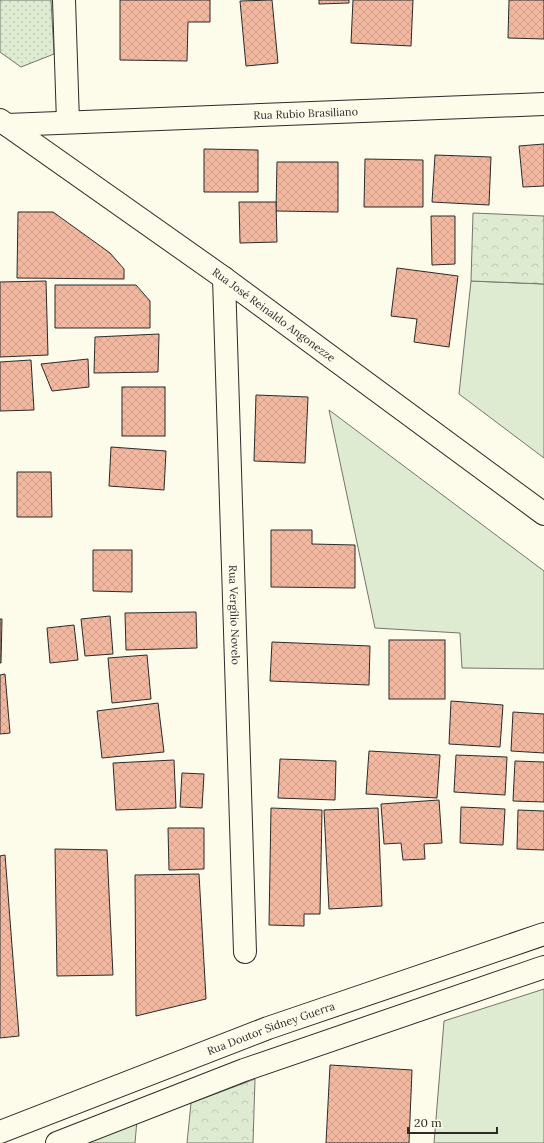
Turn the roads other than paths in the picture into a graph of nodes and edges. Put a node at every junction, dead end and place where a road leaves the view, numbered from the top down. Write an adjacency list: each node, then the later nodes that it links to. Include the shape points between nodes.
1 (64, 0): 3 (main road)
2 (544, 104): 3 (main road, Rua Rubio Brasiliano)
3 (68, 122): 4 (main road, Rua Rubio Brasiliano)
4 (3, 123): 5 (main road, Rua José Reinaldo Angonezze)
5 (224, 278): 6 (main road, Rua José Reinaldo Angonezze); 8 (main road, Rua Vergílio Novelo)
6 (544, 514)
7 (544, 934): 10 (main road, Rua Doutor Sidney Guerra, via 268,1028)
8 (245, 952)
9 (544, 967): 11 (main road, via 244,1070)
10 (0, 1132)
11 (57, 1143)

